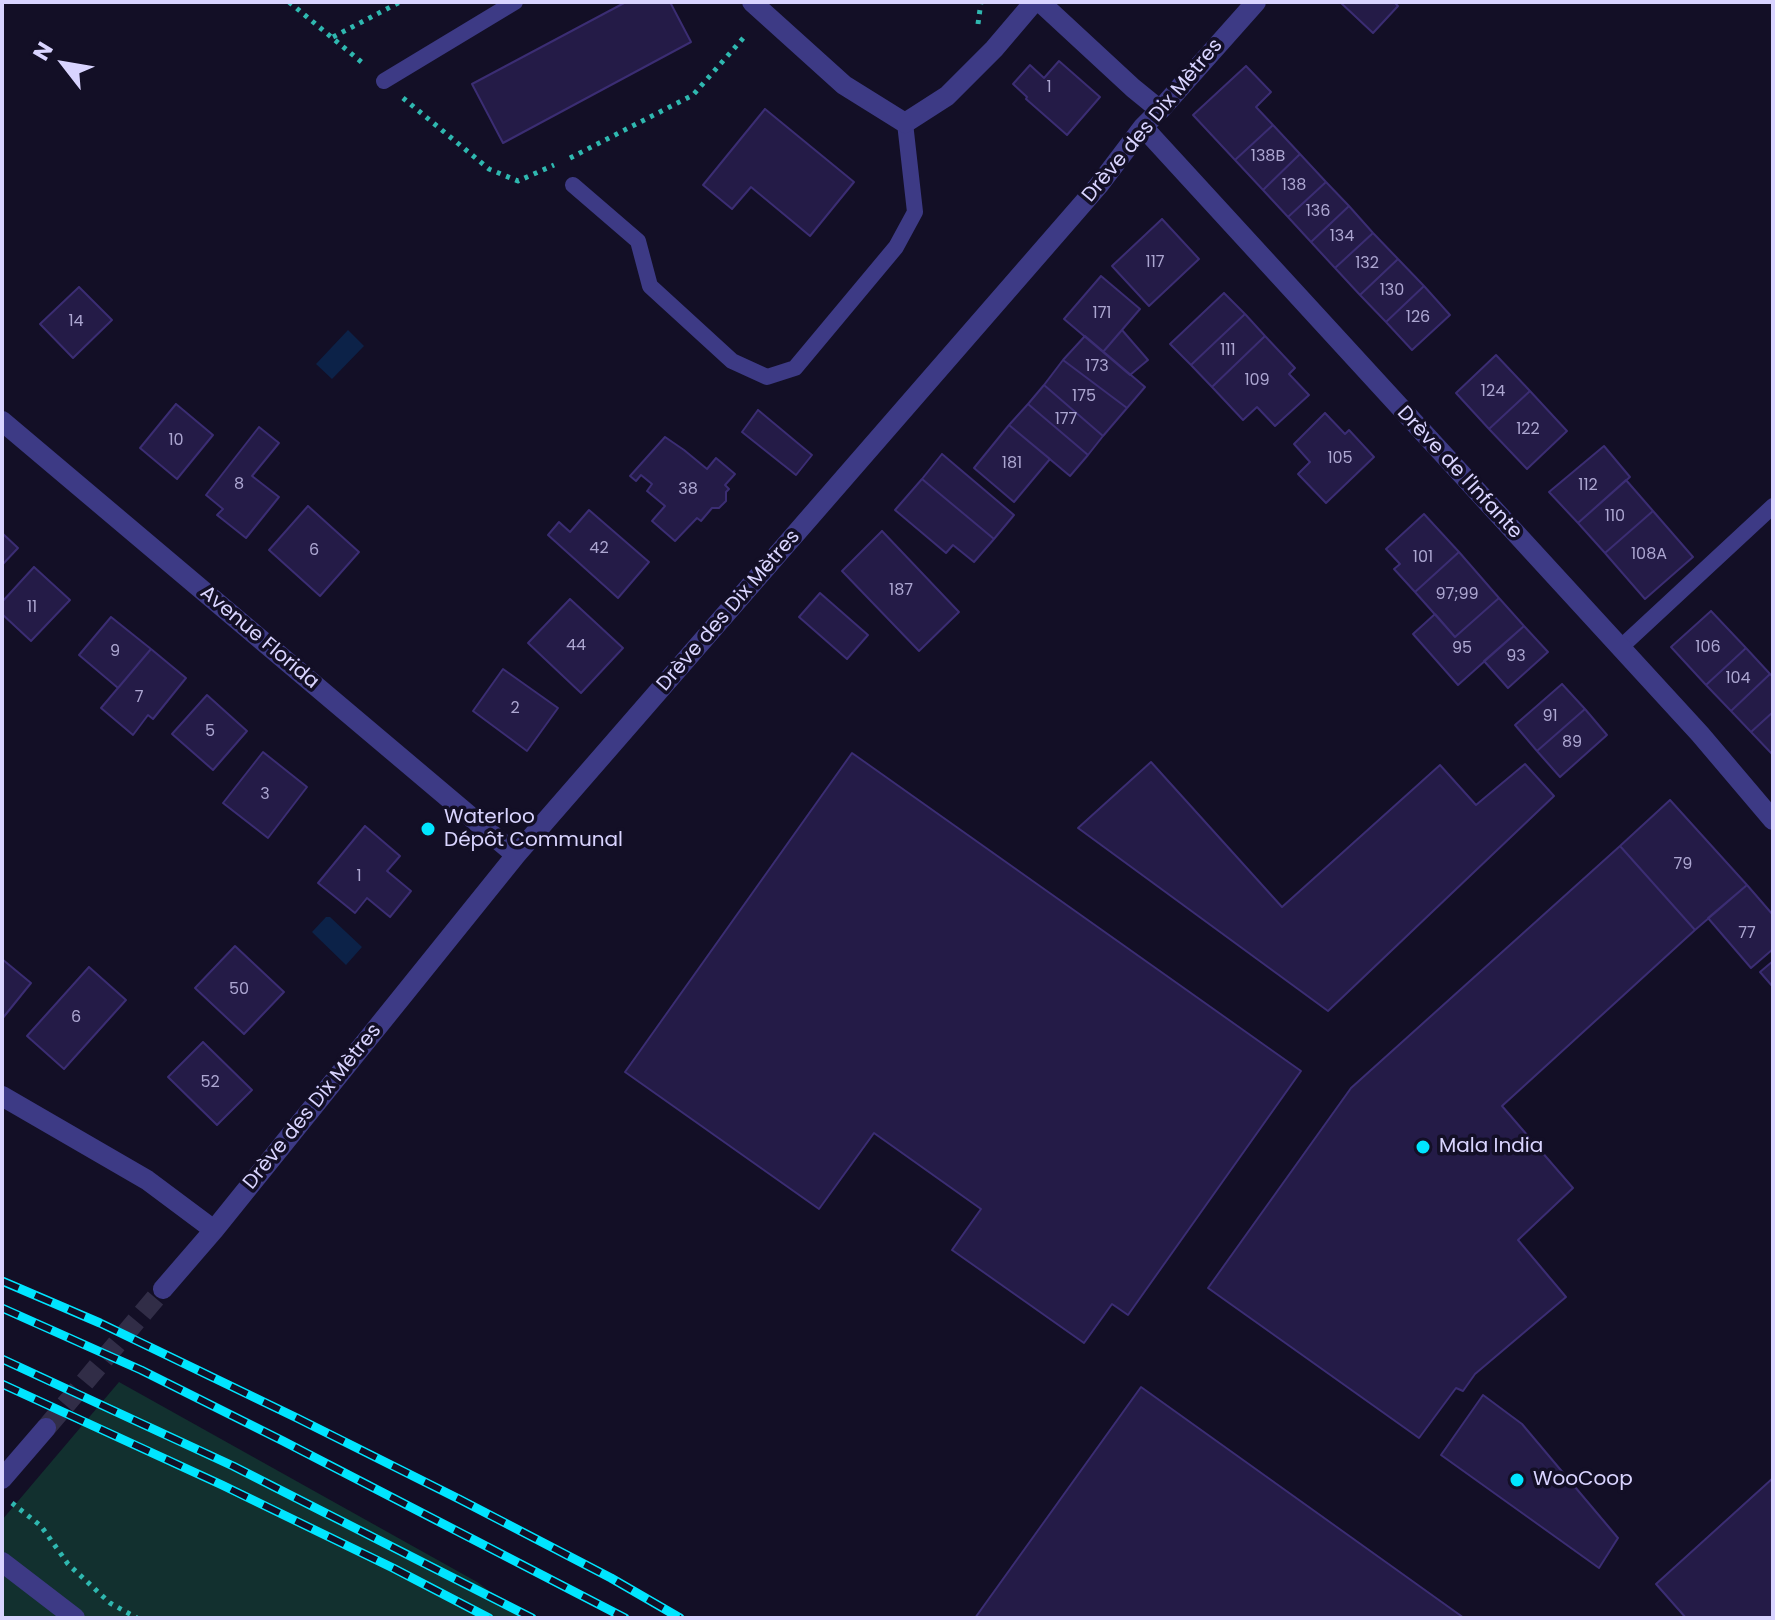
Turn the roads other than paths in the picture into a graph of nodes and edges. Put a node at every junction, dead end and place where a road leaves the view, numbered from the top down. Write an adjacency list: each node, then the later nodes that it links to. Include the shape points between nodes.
1 (515, 2): 5 (lane)
2 (1037, 2): 6 (street); 7 (street, via 947,96)
3 (1256, 2): 6 (street, Drève des Dix Mètres)
4 (759, 8): 7 (street, via 844,85)
5 (384, 81)
6 (1160, 110): 8 (street, Drève des Dix Mètres)
7 (905, 123): 9 (lane, via 915,212 902,236 795,368 767,377 732,361 650,286 638,241)
8 (1143, 127): 12 (street, Drève de l'Infante); 14 (street, Drève des Dix Mètres, via 1099,185)
9 (573, 185)
10 (2, 421): 14 (street, Avenue Florida)
11 (1773, 506): 12 (lane)
12 (1620, 648): 13 (street, Drève de l'Infante)
13 (1773, 820)
14 (516, 855): 16 (street, Drève des Dix Mètres)
15 (2, 1096): 16 (street, via 147,1180)
16 (214, 1230): 17 (street, Drève des Dix Mètres)
17 (163, 1289)
18 (46, 1428): 19 (street)
19 (2, 1479)
20 (2, 1562): 21 (street)
21 (75, 1618)

